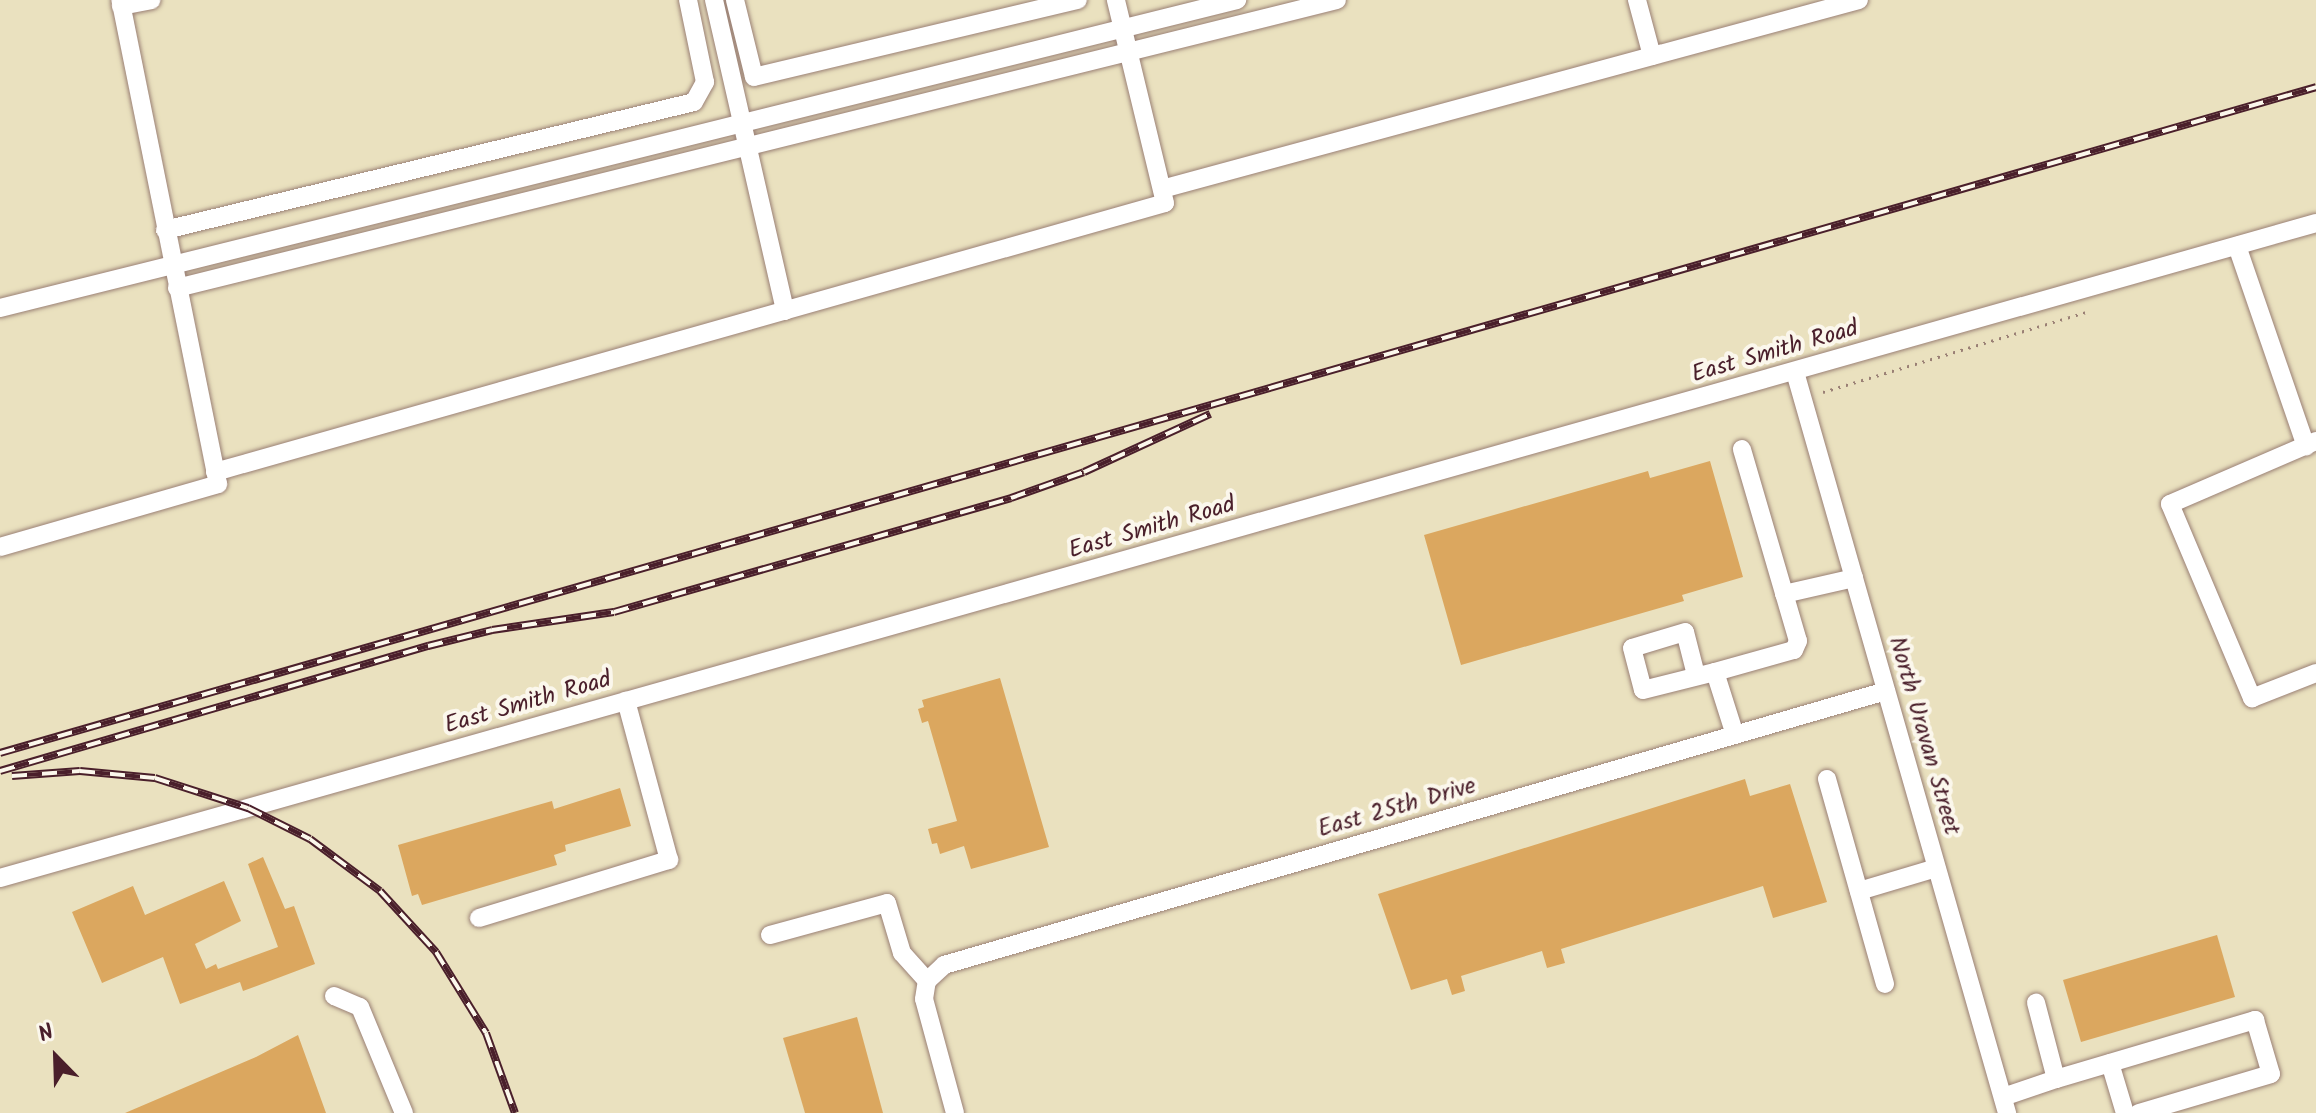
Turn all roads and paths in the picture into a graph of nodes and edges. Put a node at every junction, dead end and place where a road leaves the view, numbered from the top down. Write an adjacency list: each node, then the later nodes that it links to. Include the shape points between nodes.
1 (151, 0): 11 (street)
2 (688, 0): 19 (street, via 705,82 694,102)
3 (714, 0): 15 (street)
4 (735, 0): 5 (street, via 754,77)
5 (1078, 0)
6 (1116, 0): 12 (street)
7 (1237, 0): 12 (street)
8 (1334, 0): 13 (street)
9 (1637, 0): 14 (street)
10 (1859, 0): 14 (street)
11 (120, 3): 19 (street)
12 (1123, 28): 13 (street); 15 (street)
13 (1129, 54): 16 (street); 17 (street)
14 (1652, 56): 17 (street)
15 (744, 123): 16 (street); 21 (street)
16 (747, 148): 22 (street); 24 (street)
17 (1162, 189): 24 (street, via 1165,203)
18 (2316, 223): 20 (street, East Smith Road)
19 (165, 230): 21 (street)
20 (2237, 246): 26 (street, East Smith Road); 28 (street)
21 (172, 264): 22 (street); 23 (street)
22 (177, 288): 30 (street)
23 (0, 308)
24 (785, 311): 30 (street)
25 (2090, 311): 27 (path)
26 (1795, 372): 32 (street, North Uravan Street); 36 (street, East Smith Road)
27 (1823, 392)
28 (2311, 443): 34 (street, via 2170,504 2252,698)
29 (1742, 449): 33 (street)
30 (215, 472): 31 (street, via 218,484)
31 (0, 547)
32 (1854, 578): 33 (street); 35 (street, North Uravan Street)
33 (1784, 594): 37 (street, via 1798,641 1794,650 1706,674)
34 (2316, 673)
35 (1886, 691): 37 (street, East 25th Drive); 39 (street, North Uravan Street)
36 (626, 701): 40 (street, East Smith Road); 42 (street, via 669,860)
37 (1735, 735): 44 (street, East 25th Drive, via 964,958 944,965)
38 (1827, 779): 41 (street)
39 (1936, 868): 41 (street); 50 (street, North Uravan Street)
40 (0, 878)
41 (1859, 891): 45 (street)
42 (479, 918)
43 (770, 935): 44 (street, via 887,903 902,953)
44 (927, 981): 52 (street, via 924,999)
45 (1885, 984)
46 (334, 996): 51 (street, via 360,1007)
47 (2036, 1003): 49 (street)
48 (2110, 1063): 49 (street); 53 (street); 54 (street, via 2255,1020 2271,1074)
49 (2056, 1079): 50 (street)
50 (2005, 1105)
51 (404, 1113)
52 (955, 1113)
53 (2125, 1113)
54 (2139, 1113)

